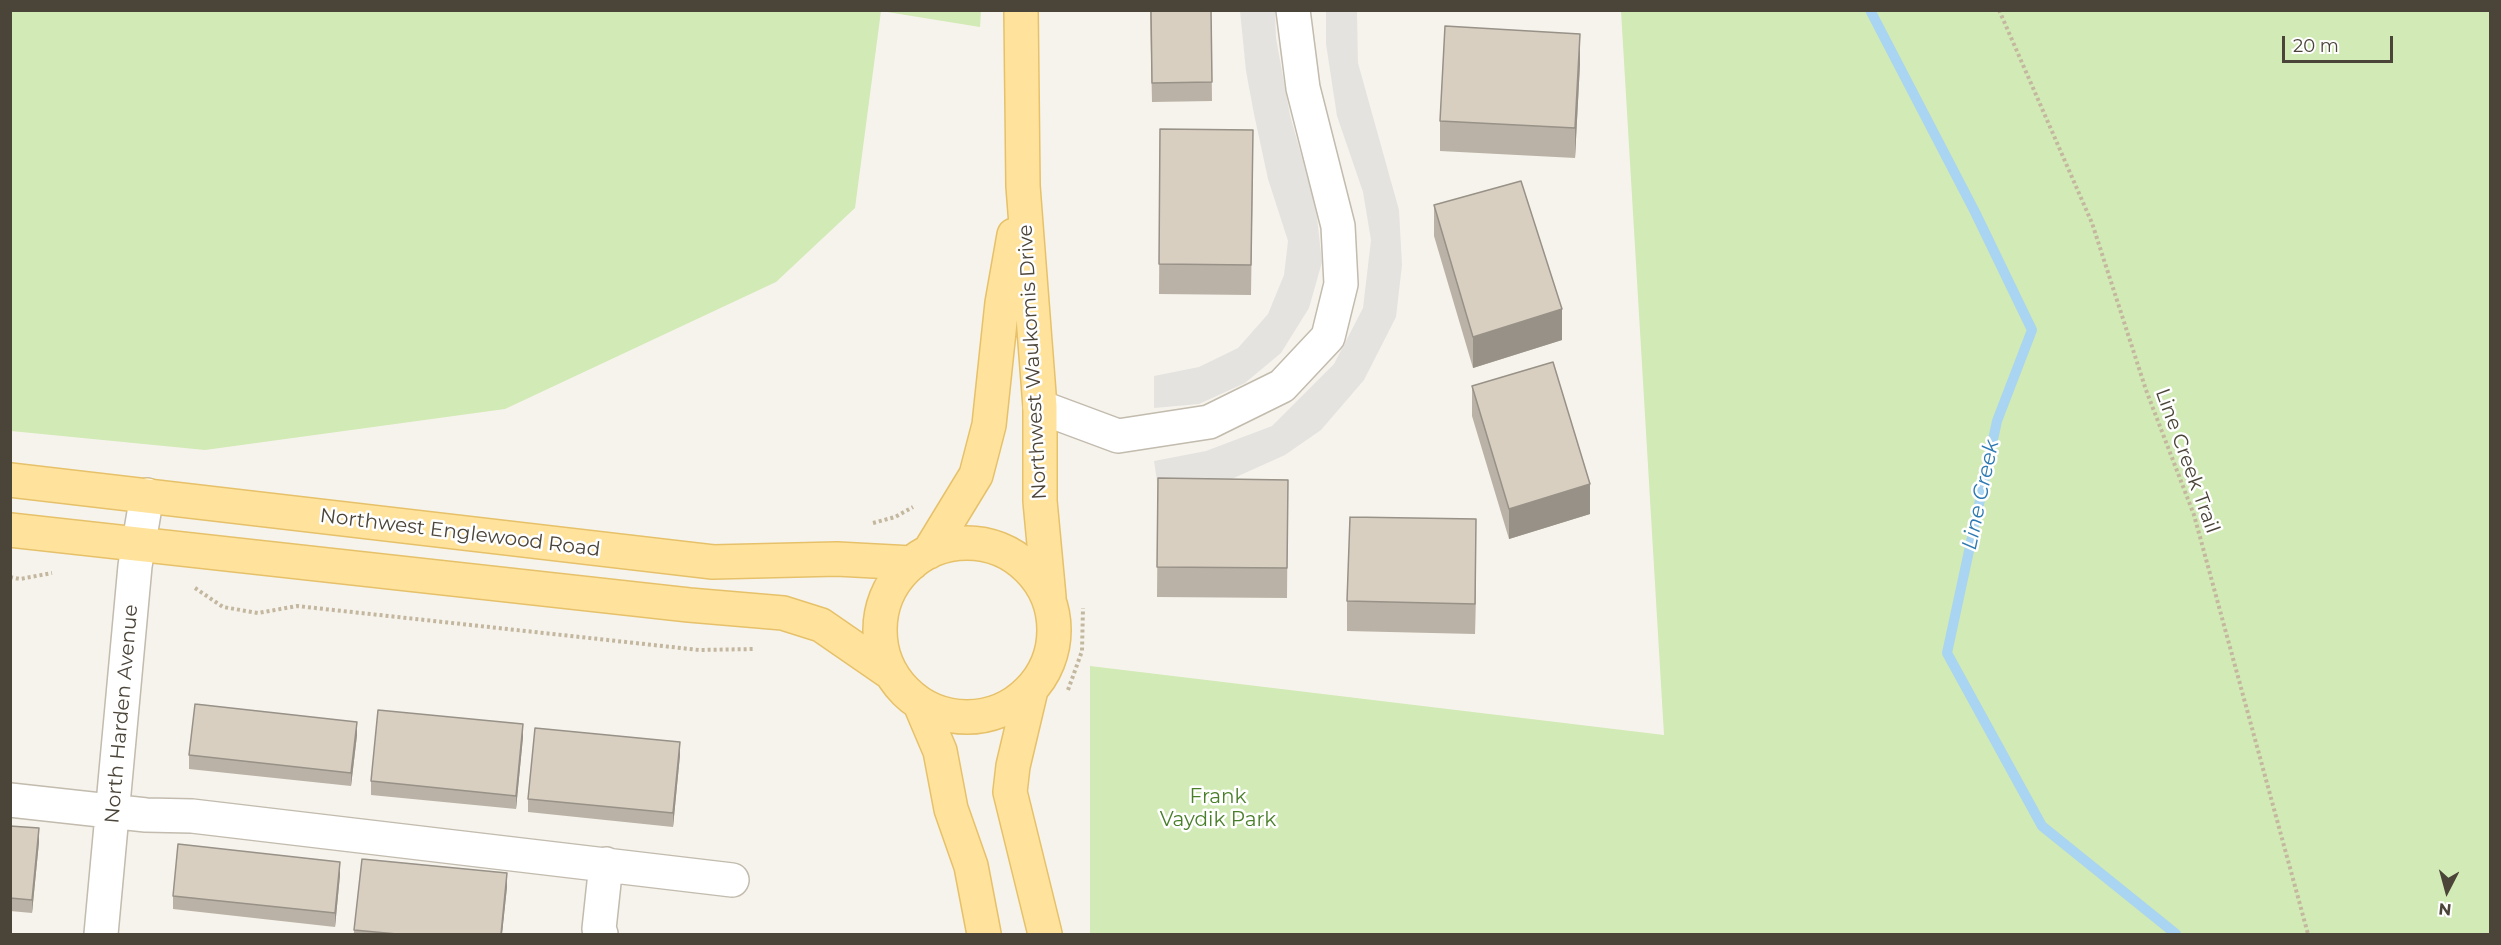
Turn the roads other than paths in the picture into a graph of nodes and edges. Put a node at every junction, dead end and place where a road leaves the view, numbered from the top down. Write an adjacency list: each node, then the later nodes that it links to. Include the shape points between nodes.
1 (1021, 10): 3 (main road)
2 (1293, 10): 4 (street, via 1303,88 1338,226 1341,284 1328,337 1282,386 1209,422 1118,436)
3 (1023, 186): 4 (main road, Northwest Waukomis Drive); 9 (main road, Northwest Waukomis Drive, via 1002,303 989,425 976,476)
4 (1040, 407): 10 (main road, Northwest Waukomis Drive, via 1040,501)
5 (10, 480): 6 (main road, Northwest Englewood Road)
6 (147, 495): 8 (street, North Harden Avenue); 9 (main road, Northwest Englewood Road, via 713,562)
7 (10, 530): 8 (main road)
8 (139, 544): 11 (main road, via 783,613 821,625); 15 (street, North Harden Avenue)
9 (920, 557): 10 (main road, via 948,545 989,546 1025,565); 11 (main road, via 898,578 881,615 880,635)
10 (1049, 597): 12 (main road, via 1055,637 1043,675)
11 (892, 674): 13 (main road)
12 (1031, 690): 13 (main road, via 1015,704 978,717 948,714); 21 (main road, via 1010,792)
13 (920, 704): 20 (main road, via 940,751 951,809 971,866)
14 (10, 800): 15 (street)
15 (112, 812): 16 (street, via 192,816); 18 (street, North Harden Avenue)
16 (606, 864): 17 (street); 19 (street)
17 (732, 880)
18 (101, 934)
19 (601, 934)
20 (984, 934)
21 (1045, 934)

